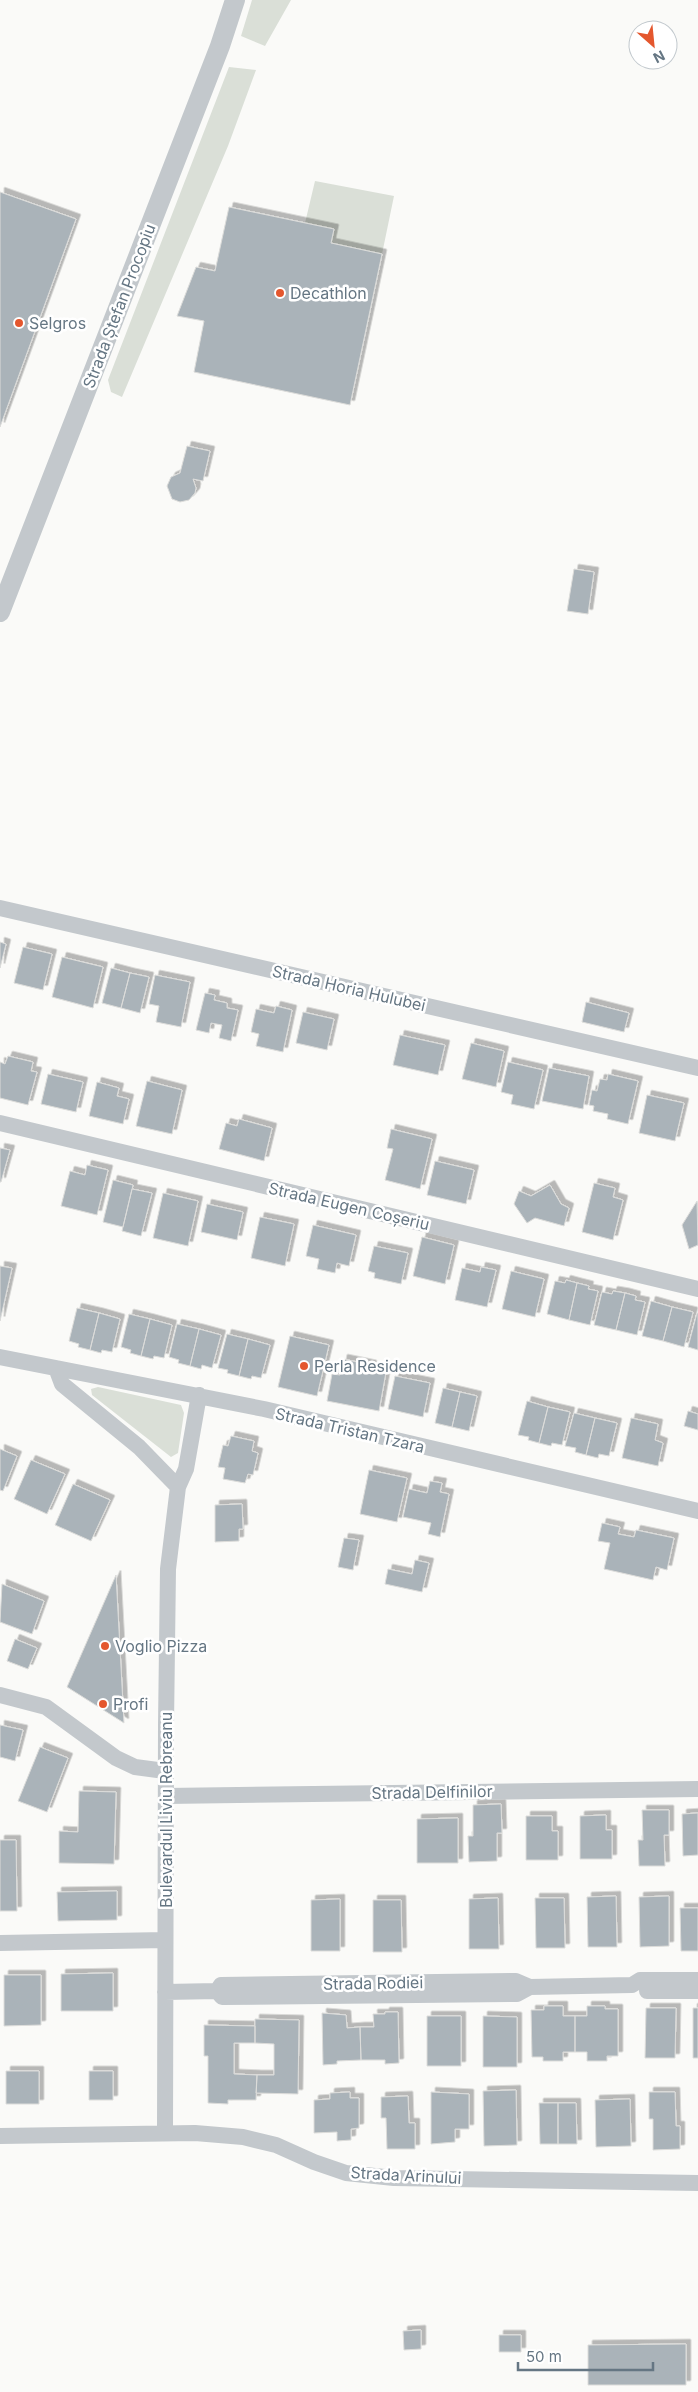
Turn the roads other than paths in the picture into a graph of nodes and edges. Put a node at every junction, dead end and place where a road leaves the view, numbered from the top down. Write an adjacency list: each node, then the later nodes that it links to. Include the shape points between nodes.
1 (235, 0): 2 (street, Strada Ștefan Procopiu)
2 (0, 612)
3 (0, 908): 4 (street, Strada Horia Hulubei)
4 (698, 1068)
5 (0, 1123): 6 (street, Strada Eugen Coșeriu)
6 (698, 1289)
7 (0, 1357): 8 (street, Strada Tristan Tzara)
8 (56, 1368): 9 (street, Strada Tristan Tzara); 10 (street, via 62,1384 139,1447)
9 (199, 1395): 10 (street, Bulevardul Liviu Rebreanu, via 186,1469); 11 (street, Strada Tristan Tzara)
10 (178, 1487): 13 (street, Bulevardul Liviu Rebreanu, via 168,1568)
11 (698, 1511)
12 (0, 1695): 13 (street, via 46,1707 116,1758 135,1767)
13 (166, 1771): 15 (street, Bulevardul Liviu Rebreanu)
14 (698, 1789): 15 (street, Strada Delfinilor)
15 (166, 1796): 16 (street, Bulevardul Liviu Rebreanu)
16 (165, 1940): 17 (street); 21 (street, Bulevardul Liviu Rebreanu)
17 (0, 1943)
18 (698, 1980): 19 (street, Strada Rodiei, via 640,1980)
19 (632, 1985): 20 (street, Strada Rodiei, via 641,1992); 21 (street, Strada Rodiei, via 530,1987 517,1994 222,1997 217,1991)
20 (698, 1991)
21 (165, 1992): 22 (street, Bulevardul Liviu Rebreanu)
22 (165, 2133): 23 (street, Strada Arinului); 24 (street, Strada Arinului, via 243,2137 276,2145 346,2173 394,2178)
23 (0, 2136)
24 (698, 2183)

